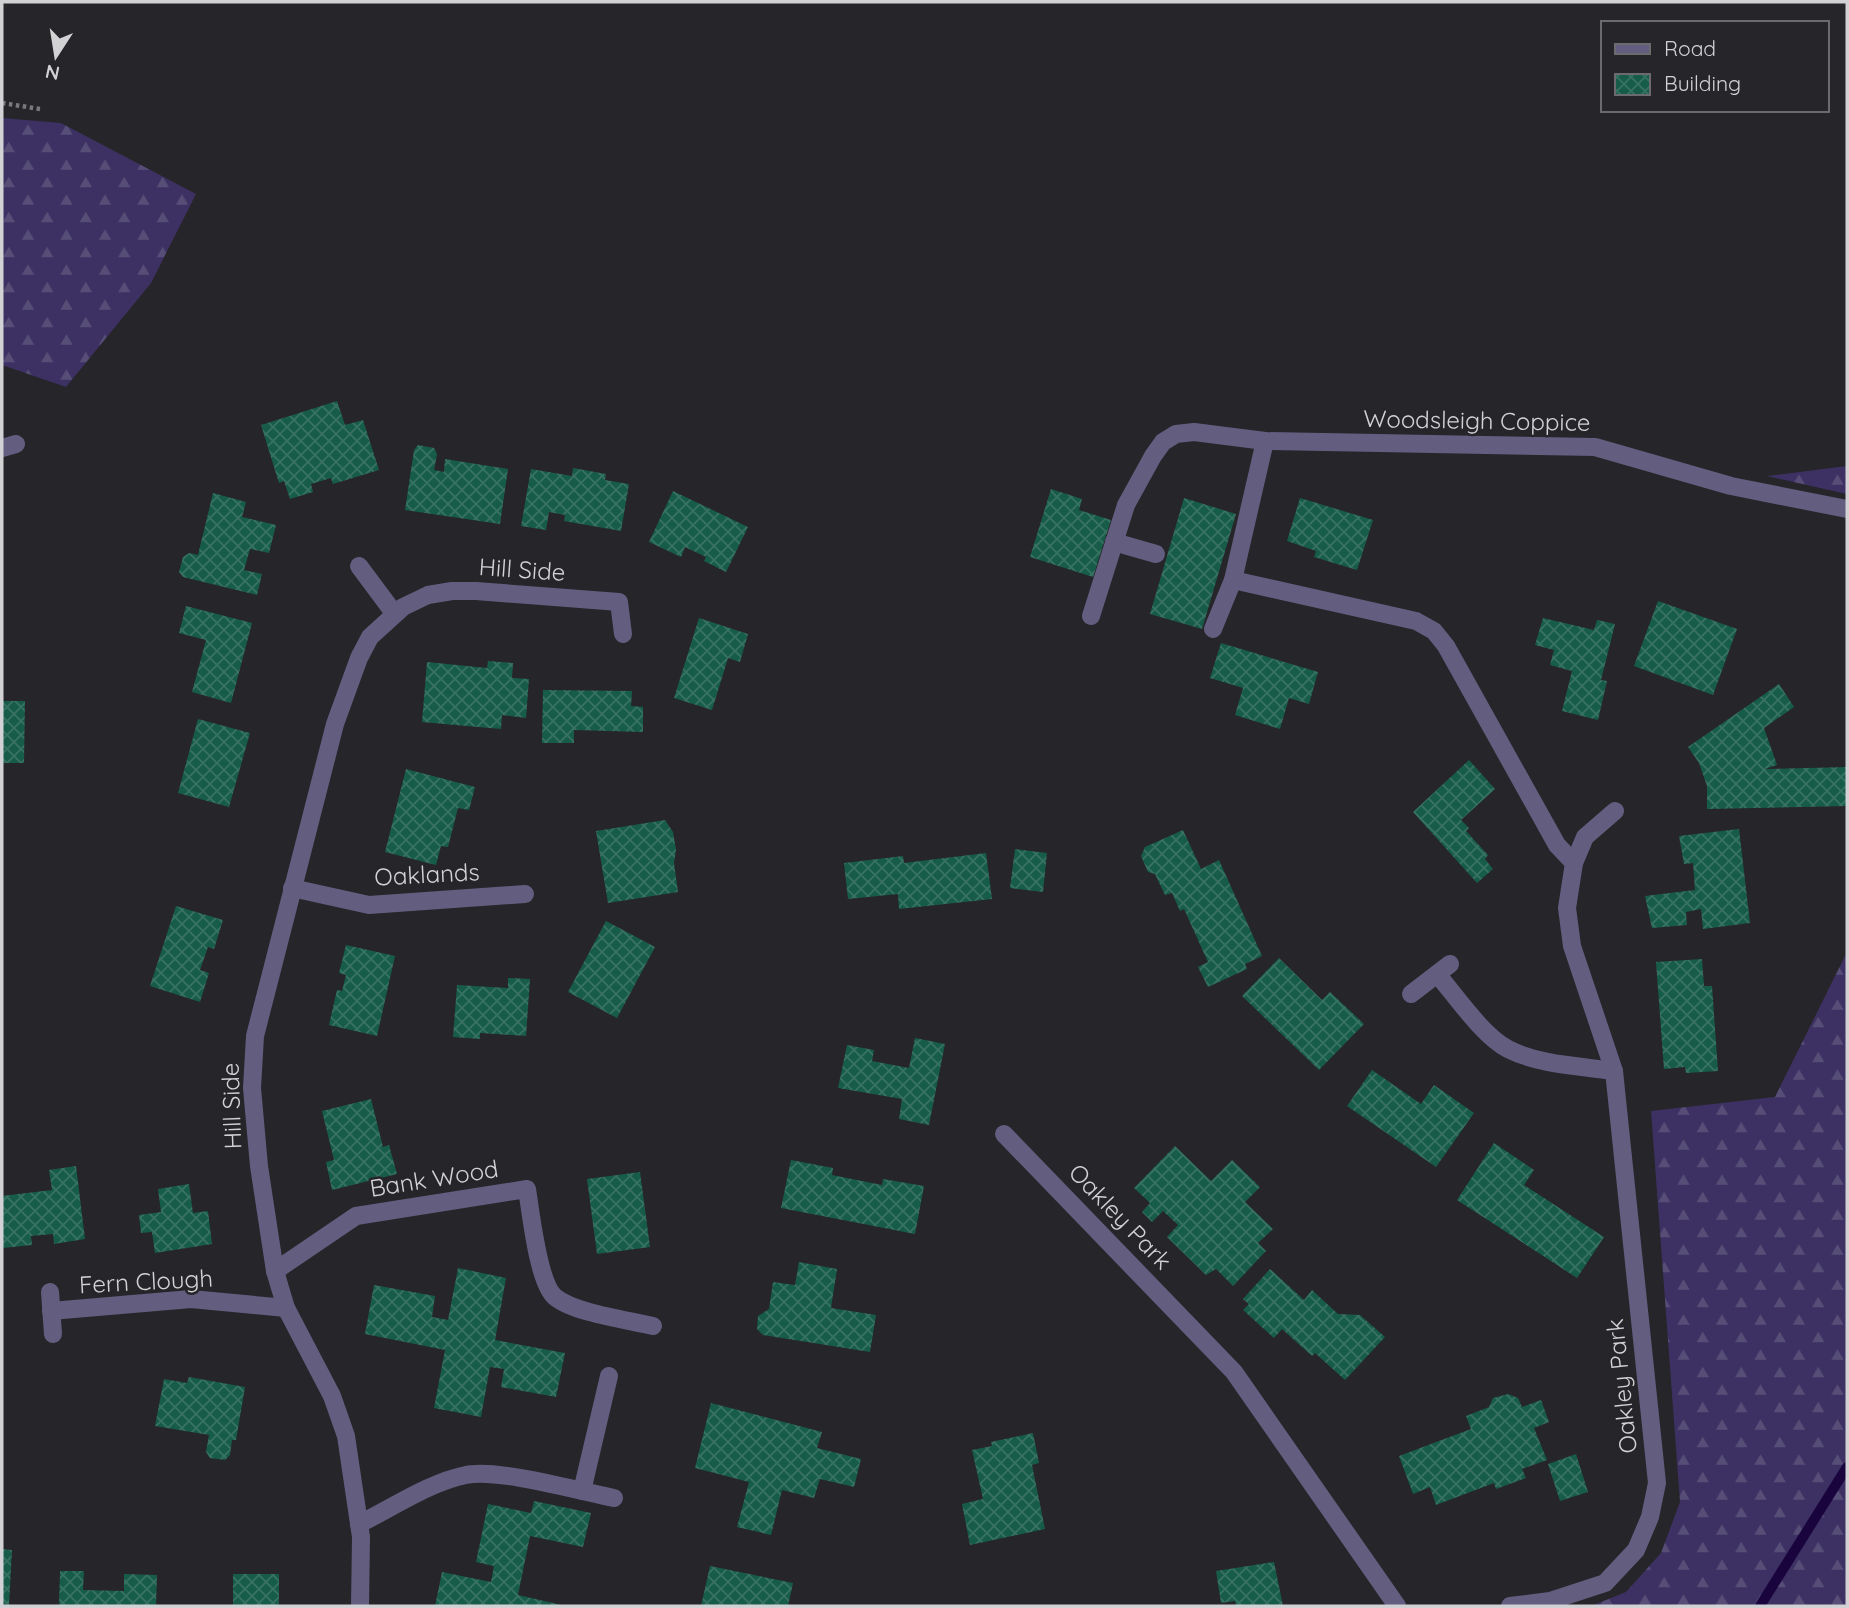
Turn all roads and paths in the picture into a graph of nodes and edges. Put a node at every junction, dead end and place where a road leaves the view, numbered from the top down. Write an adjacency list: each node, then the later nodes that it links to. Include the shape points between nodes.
1 (2, 103): 2 (path)
2 (40, 109)
3 (1265, 441): 4 (street, Woodsleigh Coppice, via 1595,447 1731,486); 5 (street, Woodsleigh Coppice, via 1194,432 1176,434 1163,442 1126,505); 8 (street)
4 (1847, 509)
5 (1114, 542): 6 (street); 10 (street, Woodsleigh Coppice)
6 (1156, 554)
7 (359, 566): 9 (street)
8 (1233, 580): 11 (street); 14 (street, via 1416,621 1434,631 1557,845)
9 (394, 613): 12 (street, Hill Side, via 428,595 452,591 619,602); 15 (street, Hill Side, via 370,637 359,658 335,724)
10 (1091, 616)
11 (1213, 629)
12 (623, 634)
13 (1615, 811): 14 (street, Oakley Park, via 1585,837)
14 (1574, 863): 18 (street, Oakley Park, via 1567,908 1572,946)
15 (292, 888): 16 (street, Oaklands, via 369,905); 20 (street, Hill Side, via 256,1036 252,1088)
16 (525, 892)
17 (1411, 995): 18 (street, via 1444,969 1488,1032 1506,1048 1529,1058)
18 (1614, 1072): 32 (street, Oakley Park, via 1657,1483 1636,1550 1605,1583 1550,1601)
19 (1004, 1134): 31 (street, Oakley Park, via 1234,1372)
20 (275, 1271): 22 (street, Hill Side); 24 (street, Bank Wood, via 356,1216 527,1189 543,1279 555,1297 579,1309)
21 (50, 1292): 23 (street, Fern Clough)
22 (286, 1308): 23 (street, Fern Clough, via 191,1299); 29 (street, Hill Side, via 332,1396 346,1436)
23 (51, 1311): 25 (street, Fern Clough)
24 (653, 1326)
25 (53, 1334)
26 (609, 1376): 27 (street)
27 (582, 1491): 28 (street); 29 (street, via 494,1474 468,1474)
28 (614, 1498)
29 (359, 1524): 30 (street, Hill Side)
30 (360, 1606)
31 (1397, 1606)
32 (1510, 1606)

